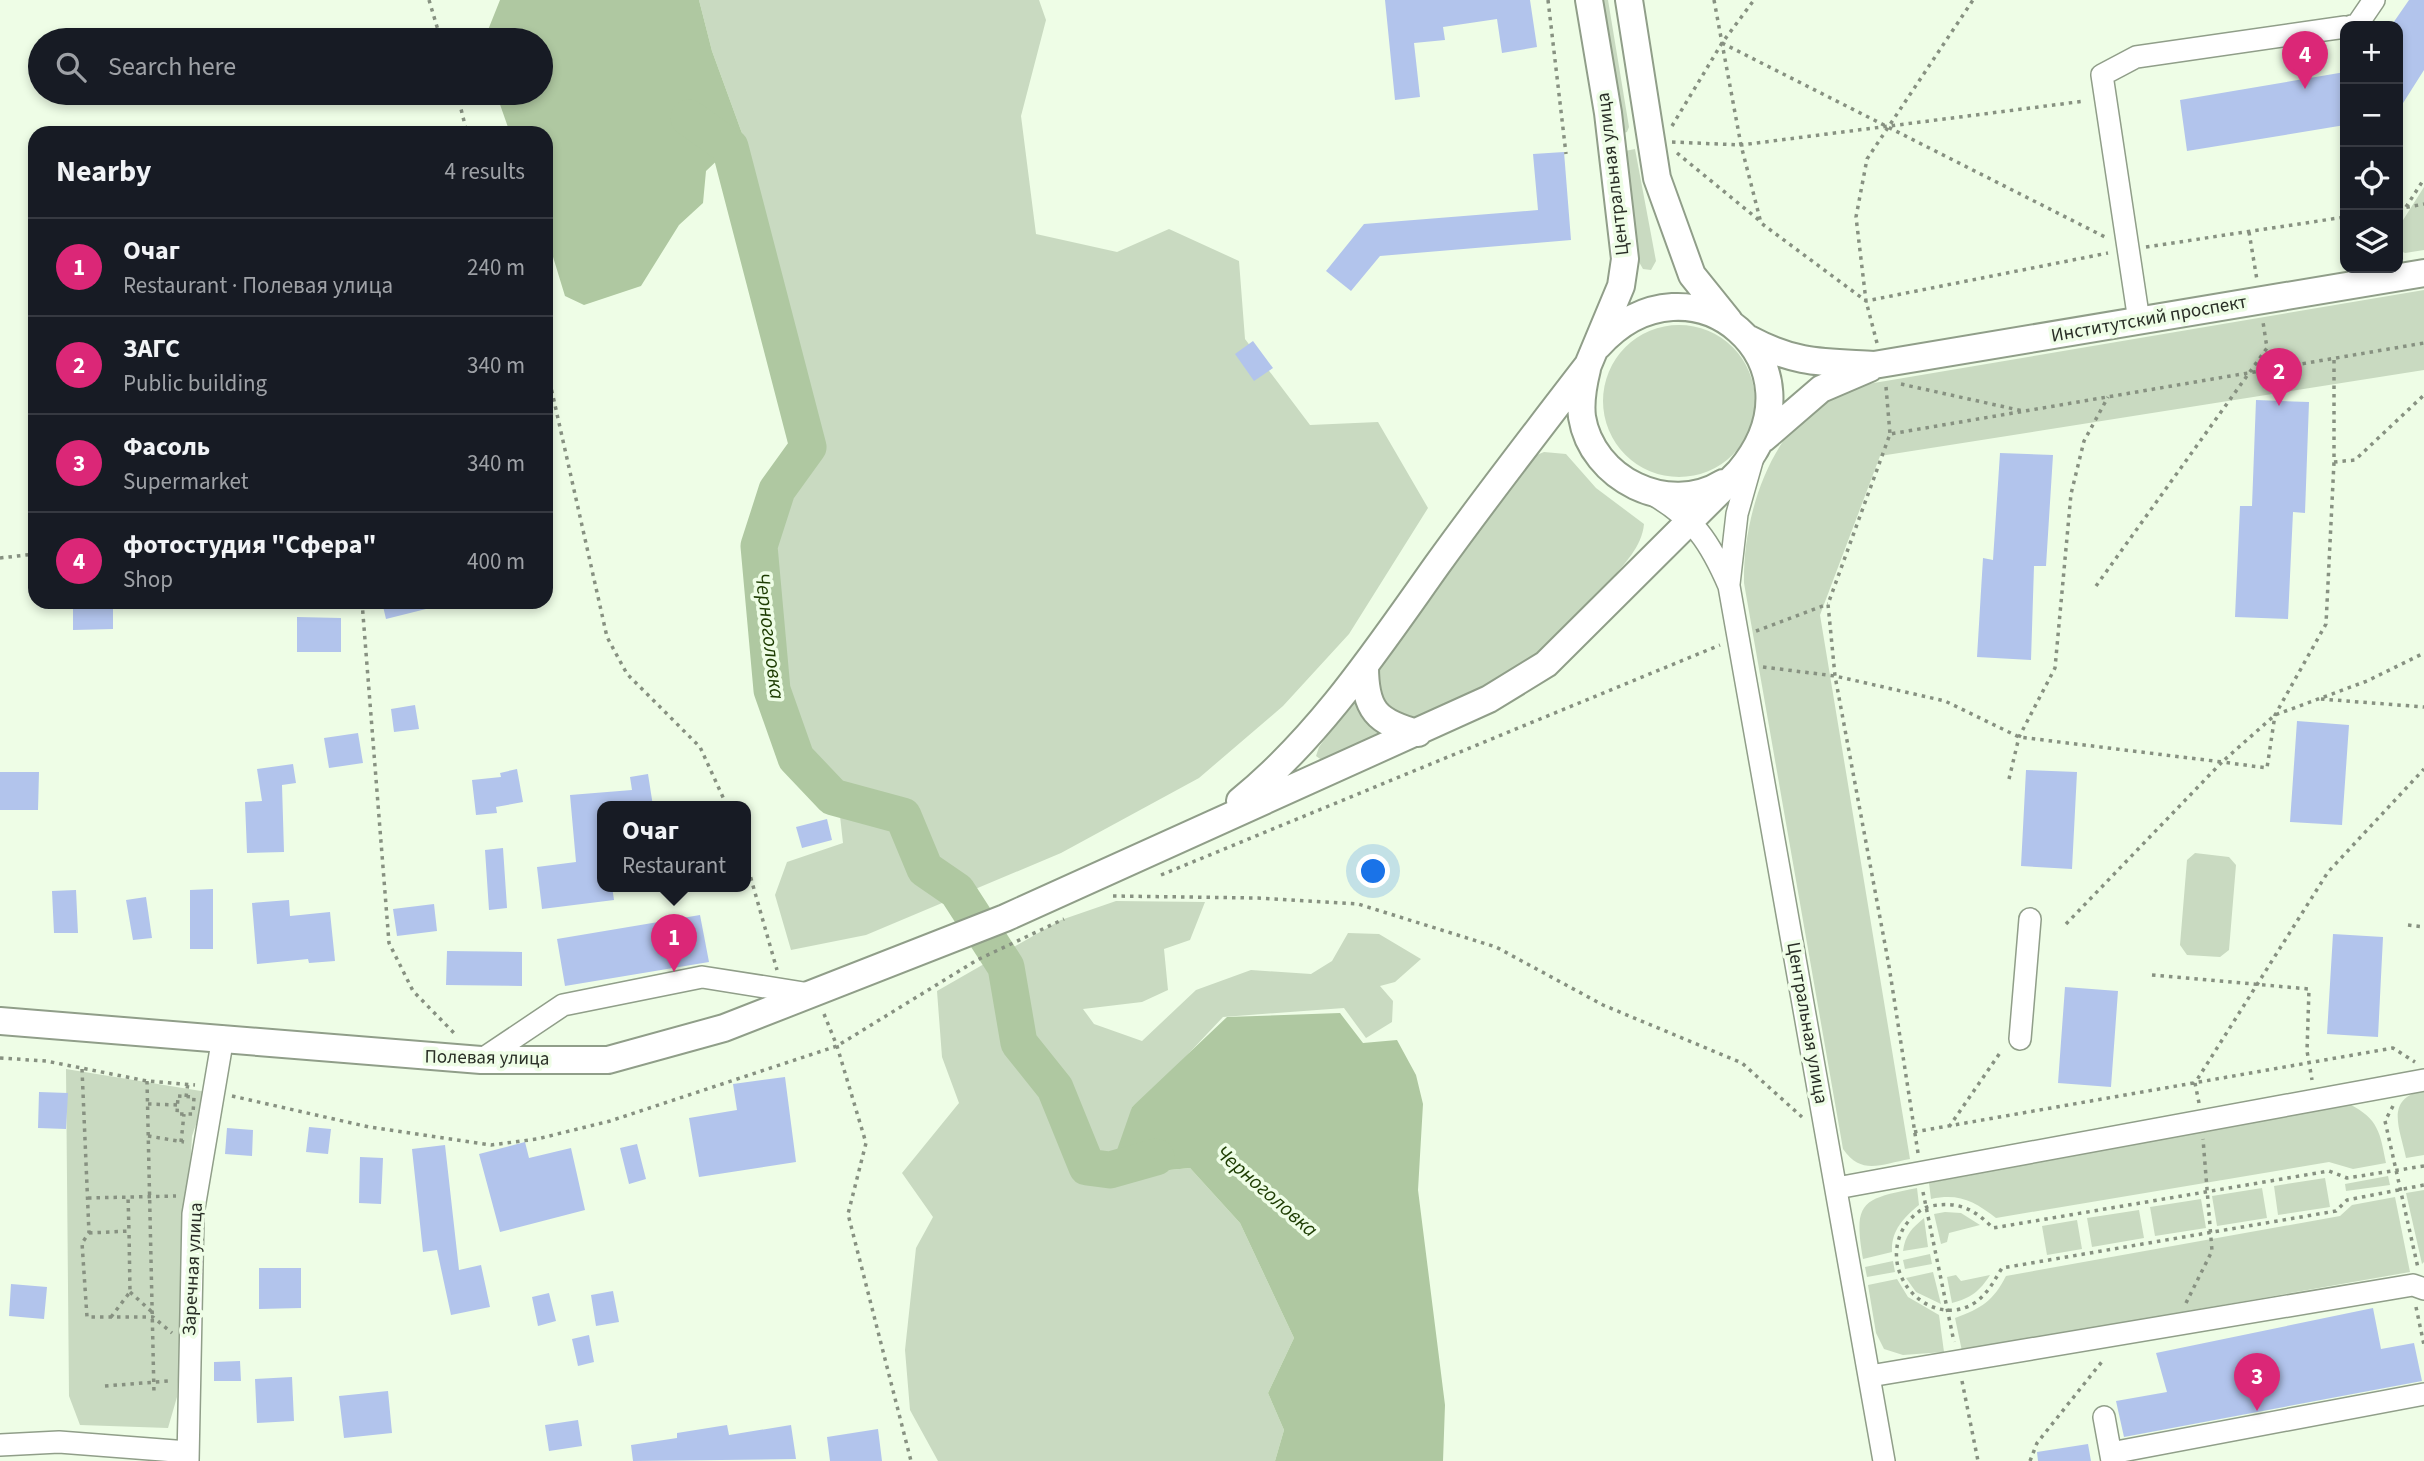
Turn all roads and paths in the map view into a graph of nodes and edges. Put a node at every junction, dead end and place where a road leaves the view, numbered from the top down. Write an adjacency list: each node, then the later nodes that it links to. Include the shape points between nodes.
1 (429, 0): 10 (path)
2 (1548, 0): 19 (path)
3 (1589, 0): 34 (main road, Центральная улица, via 1625,237 1620,286)
4 (1629, 0): 32 (main road, via 1657,178 1692,275)
5 (1714, 0): 12 (path)
6 (1754, 0): 12 (path)
7 (1973, 0): 16 (path)
8 (2374, 0): 9 (street)
9 (2360, 21)
10 (437, 28)
11 (2340, 28): 13 (street, via 2136,57 2102,75)
12 (1722, 43): 16 (path); 17 (path); 18 (path)
13 (2105, 98): 16 (path); 27 (street)
14 (460, 105): 15 (path)
15 (465, 126)
16 (1886, 126): 18 (path); 27 (path); 30 (path, via 1867,159 1859,189 1856,217)
17 (1669, 130)
18 (1741, 145): 25 (path); 25 (path, via 1663,141)
19 (1566, 154)
20 (2424, 179): 22 (path)
21 (2424, 204): 22 (path)
22 (2406, 207): 23 (path)
23 (2403, 208)
24 (2340, 218): 26 (path)
25 (1761, 223): 30 (path)
26 (2249, 232): 27 (path); 29 (path)
27 (2129, 249): 30 (path); 31 (street)
28 (2424, 273): 29 (main road, Институтский проспект)
29 (2260, 299): 31 (main road, Институтский проспект); 37 (path, via 2267,348)
30 (1866, 301): 36 (path)
31 (2140, 321): 36 (main road, Институтский проспект)
32 (1739, 331): 34 (main road, via 1713,314 1671,306 1630,318 1613,330); 36 (main road, via 1780,355 1810,362); 44 (main road, via 1758,354 1769,385 1769,418)
33 (2424, 344): 35 (path)
34 (1593, 355): 46 (main road, via 1582,404 1591,443 1606,465 1626,482); 55 (main road)
35 (2334, 360): 37 (path); 45 (path)
36 (1879, 364): 43 (path); 44 (main road, via 1821,389)
37 (2249, 375): 41 (path); 51 (path)
38 (1898, 384): 42 (path)
39 (2424, 395): 45 (path, via 2355,460)
40 (553, 396): 65 (path, via 607,637 627,674 700,747)
41 (2108, 397): 42 (path); 61 (path, via 2084,441 2071,494 2055,668)
42 (2026, 411): 43 (path)
43 (1889, 434): 56 (path, via 1828,604)
44 (1753, 454): 46 (main road, via 1720,485 1697,494); 47 (main road); 50 (street, via 1737,514)
45 (2334, 461): 59 (path, via 2326,624)
46 (1650, 492): 47 (street)
47 (1690, 519): 50 (street); 60 (main road, via 1546,664 1489,699)
48 (28, 555): 49 (path)
49 (0, 558)
50 (1729, 586): 54 (street, Центральная улица)
51 (2096, 586)
52 (363, 609): 79 (path, via 389,943 412,991)
53 (2424, 653): 57 (path)
54 (1743, 664): 56 (path); 102 (street, Центральная улица)
55 (1365, 666): 60 (main road, via 1365,690 1375,713 1391,726); 66 (main road, via 1265,782)
56 (1835, 676): 61 (path, via 1945,701); 94 (path, via 1889,967)
57 (2319, 698): 58 (path); 59 (path)
58 (2424, 708)
59 (2275, 715): 62 (path); 62 (path, via 2267,768)
60 (1418, 733): 66 (main road)
61 (2019, 737): 62 (path); 64 (path)
62 (2222, 761): 70 (path)
63 (2424, 769): 85 (path, via 2328,872)
64 (2009, 779)
65 (725, 801)
66 (1217, 820): 75 (main road, Полевая улица, via 1005,918)
67 (751, 879): 74 (path)
68 (1113, 896): 92 (path, via 1358,904 1496,947 1603,1005 1742,1063)
69 (2030, 919): 77 (street)
70 (2066, 923)
71 (2408, 925): 72 (path)
72 (2424, 927)
73 (2152, 975): 87 (path, via 2309,989 2307,1051)
74 (781, 990): 75 (street); 79 (street, via 702,978 563,1005)
75 (816, 995): 79 (main road, Полевая улица, via 724,1028 608,1060); 133 (path, via 837,1046 866,1143 848,1214)
76 (0, 1021): 78 (main road, Полевая улица)
77 (2021, 1031): 93 (path)
78 (223, 1037): 79 (main road, Полевая улица); 97 (street, Заречная улица)
79 (481, 1059)
80 (2424, 1068): 85 (path, via 2393,1048)
81 (82, 1069): 108 (path)
82 (147, 1081): 88 (path)
83 (2415, 1081): 87 (street); 99 (path, via 2385,1121)
84 (188, 1083): 86 (path)
85 (2195, 1083): 91 (path); 94 (path)
86 (187, 1097): 89 (path, via 178,1096); 90 (path, via 194,1097 193,1114)
87 (2316, 1099): 91 (street)
88 (147, 1104): 89 (path); 95 (path)
89 (178, 1105): 90 (path, via 177,1114)
90 (184, 1114): 96 (path)
91 (2202, 1119): 100 (street); 104 (path)
92 (1808, 1122)
93 (1948, 1128)
94 (1914, 1132): 100 (path)
95 (148, 1136): 96 (path); 106 (path)
96 (181, 1142): 97 (path)
97 (204, 1145): 105 (street, Заречная улица)
98 (2424, 1166): 99 (path)
99 (2396, 1170): 103 (path); 104 (path, via 2347,1178 2329,1171)
100 (1921, 1173): 102 (street); 109 (path)
101 (2424, 1185): 103 (path)
102 (1837, 1188): 123 (street, Центральная улица)
103 (2400, 1190): 112 (path, via 2347,1200 2336,1211); 113 (path, via 2421,1277)
104 (2206, 1191): 109 (path, via 1993,1228 1965,1205); 112 (path)
105 (196, 1195): 106 (path); 120 (street, Заречная улица)
106 (150, 1196): 107 (path); 116 (path)
107 (128, 1197): 108 (path); 110 (path)
108 (88, 1198): 111 (path)
109 (1925, 1207): 115 (path); 115 (path, via 1907,1222 1895,1245 1898,1276 1913,1295)
110 (129, 1231): 111 (path); 114 (path)
111 (89, 1233): 117 (path, via 82,1243 87,1317)
112 (2213, 1233): 115 (path, via 2002,1268 1974,1304); 118 (path, via 2212,1251)
113 (2418, 1287): 118 (street); 119 (path)
114 (130, 1293): 116 (path); 117 (path)
115 (1947, 1310): 122 (path)
116 (153, 1314): 117 (path); 120 (path); 125 (path)
117 (111, 1317)
118 (2176, 1324): 122 (street)
119 (2424, 1345)
120 (190, 1349): 124 (street, Заречная улица)
121 (2114, 1355): 136 (path, via 2102,1359 2037,1443)
122 (1958, 1360): 123 (street); 135 (path)
123 (1870, 1376): 134 (street, Центральная улица)
124 (189, 1380): 125 (path); 131 (street, Заречная улица)
125 (154, 1382): 126 (path); 127 (path)
126 (105, 1386)
127 (154, 1394)
128 (2424, 1394): 132 (street)
129 (2104, 1417): 132 (street)
130 (0, 1445): 131 (street, via 59,1442)
131 (188, 1456)
132 (2112, 1457)
133 (911, 1461)
134 (1884, 1461)
135 (1979, 1461)
136 (2029, 1461)

